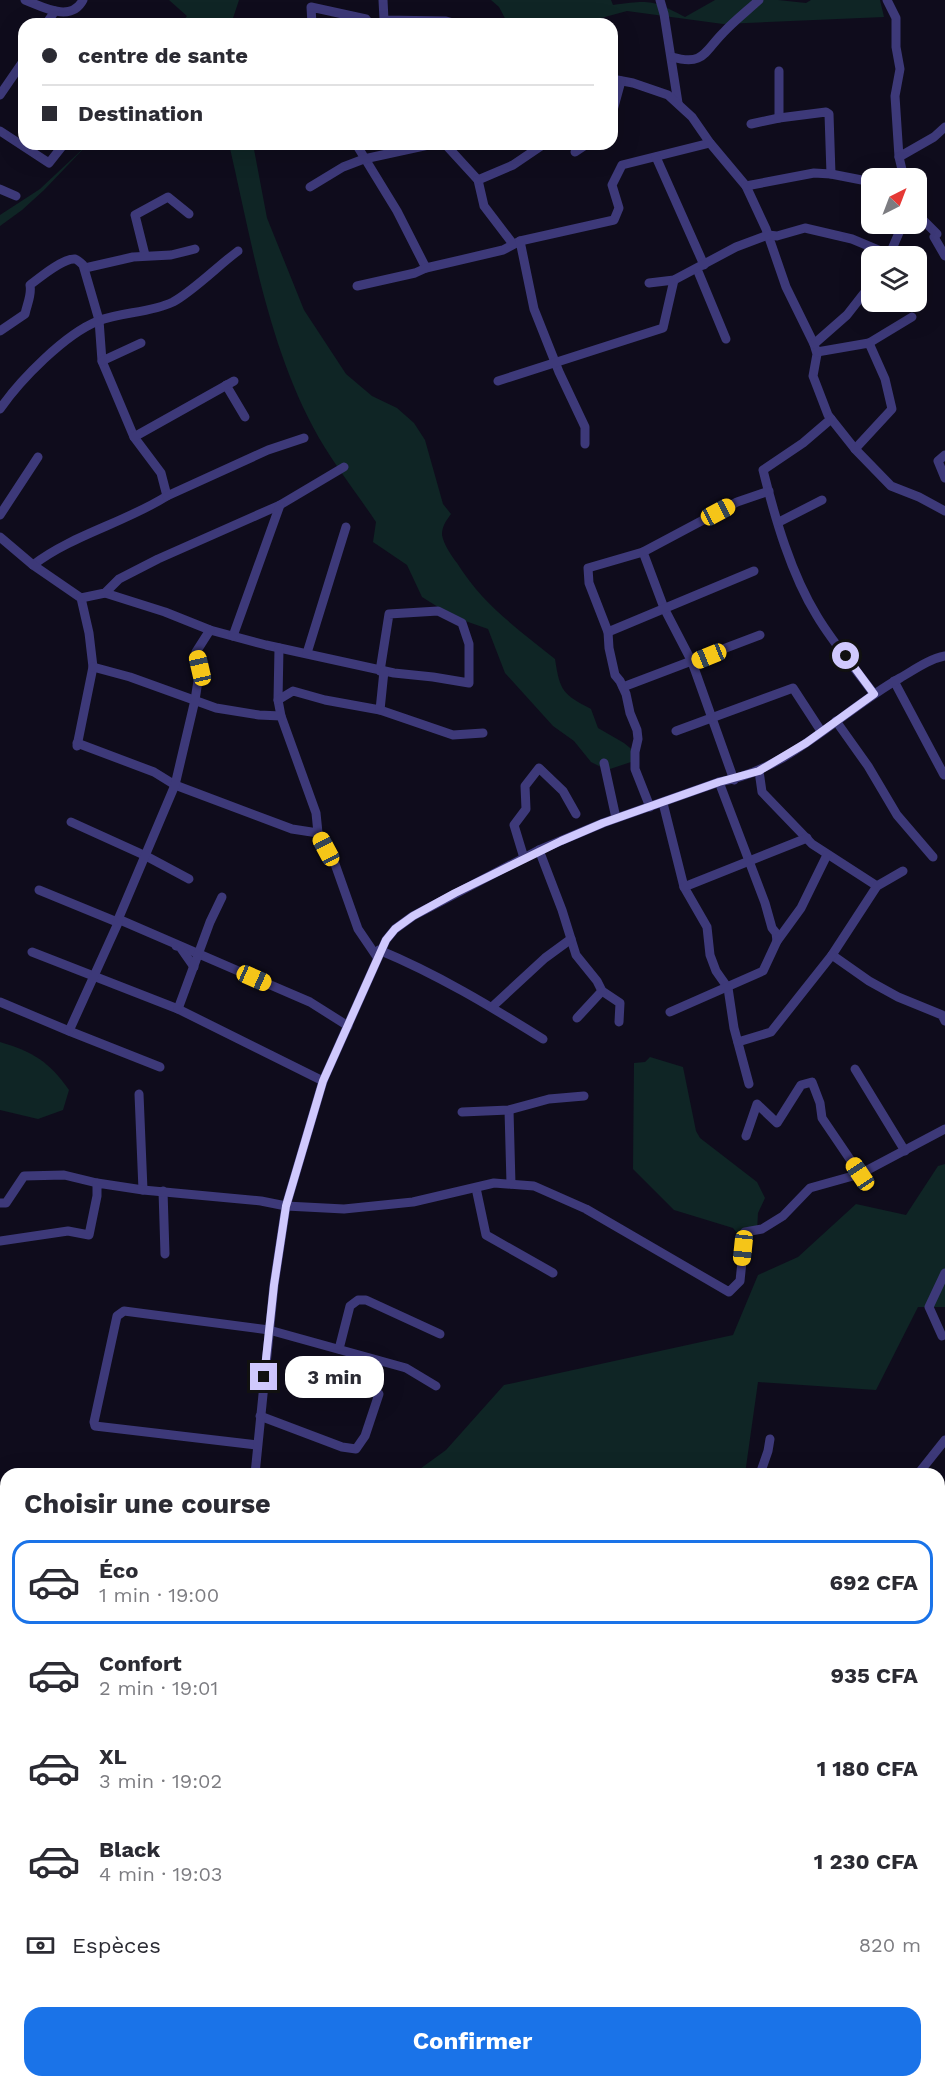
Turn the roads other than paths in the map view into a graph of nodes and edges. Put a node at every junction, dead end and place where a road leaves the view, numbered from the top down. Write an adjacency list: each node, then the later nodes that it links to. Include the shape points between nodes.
1 (25, 0): 7 (street)
2 (82, 0): 7 (street, via 72,11)
3 (383, 0): 11 (street)
4 (660, 0): 12 (street)
5 (758, 0): 12 (street, via 721,34 706,54 687,61)
6 (889, 1): 33 (street, via 896,18 900,69 895,96)
7 (55, 11): 8 (street)
8 (50, 18)
9 (312, 18): 10 (street, via 311,8)
10 (361, 18)
11 (382, 18)
12 (672, 57): 17 (street)
13 (18, 69): 16 (street)
14 (779, 71): 18 (street)
15 (618, 80): 17 (street, via 668,94)
16 (0, 95)
17 (678, 103): 23 (street)
18 (779, 118): 19 (street); 36 (street, via 829,114)
19 (751, 124)
20 (945, 127): 33 (street)
21 (0, 131): 22 (street)
22 (18, 143)
23 (710, 143): 32 (street); 39 (street)
24 (29, 150): 25 (street, via 49,163)
25 (59, 150)
26 (359, 150): 34 (street)
27 (405, 150): 34 (street)
28 (450, 150): 37 (street)
29 (535, 150): 37 (street)
30 (578, 150): 31 (street)
31 (575, 152)
32 (656, 157): 47 (street, via 622,165 612,185 620,208 614,220); 53 (street)
33 (899, 157): 35 (street)
34 (364, 159): 40 (street); 55 (street)
35 (902, 168)
36 (831, 174): 38 (street); 39 (street, via 805,174)
37 (478, 180): 47 (street, via 484,206)
38 (861, 180)
39 (746, 186): 46 (street)
40 (310, 187)
41 (0, 189): 42 (street)
42 (16, 196)
43 (189, 214): 51 (street, via 168,197 135,215)
44 (927, 223): 45 (street)
45 (941, 232): 52 (street, via 934,237)
46 (768, 235): 48 (street, via 805,228); 53 (street); 66 (street, via 786,287)
47 (516, 243): 55 (street); 68 (street, via 534,309)
48 (867, 246)
49 (195, 249): 51 (street, via 171,255)
50 (238, 251): 61 (street, via 171,303)
51 (145, 255): 54 (street)
52 (945, 256)
53 (700, 267): 56 (street); 63 (street)
54 (85, 268): 61 (street); 62 (street, via 72,259 47,272 30,285 25,314)
55 (426, 268): 58 (street)
56 (674, 280): 57 (street); 68 (street, via 663,328)
57 (649, 283)
58 (357, 286)
59 (861, 297): 66 (street)
60 (912, 317): 65 (street)
61 (99, 320): 67 (street); 70 (street, via 55,350)
62 (0, 331)
63 (726, 339)
64 (141, 343): 67 (street)
65 (869, 343): 66 (street); 76 (street, via 885,378 892,409)
66 (815, 348): 72 (street, via 813,376)
67 (102, 361): 73 (street)
68 (555, 363): 69 (street); 75 (street, via 585,427)
69 (498, 381)
70 (0, 409)
71 (244, 417): 73 (street, via 230,383)
72 (831, 419): 76 (street); 81 (street, via 763,470)
73 (134, 436): 82 (street, via 161,472)
74 (304, 438): 82 (street)
75 (585, 444)
76 (855, 449): 85 (street, via 891,486)
77 (945, 455): 80 (street, via 938,461)
78 (38, 457): 86 (street)
79 (344, 467): 84 (street)
80 (945, 478)
81 (769, 491): 87 (street); 90 (street, via 737,502)
82 (167, 496): 91 (street, via 66,544)
83 (822, 500): 87 (street)
84 (280, 506): 93 (street, via 158,559 119,579); 99 (street)
85 (945, 511)
86 (0, 515)
87 (779, 522): 108 (street, via 813,610)
88 (346, 527): 101 (street)
89 (0, 537): 91 (street)
90 (643, 552): 95 (street); 97 (street, via 588,568 589,583)
91 (33, 565): 94 (street)
92 (754, 571): 95 (street)
93 (105, 593): 94 (street); 96 (street)
94 (81, 598): 104 (street)
95 (664, 608): 97 (street); 103 (street)
96 (210, 630): 99 (street); 110 (street, via 196,652 200,668)
97 (608, 632): 107 (street, via 615,675)
98 (760, 635): 103 (street)
99 (233, 636): 100 (street)
100 (279, 648): 101 (street); 109 (street)
101 (307, 653): 105 (street)
102 (945, 656): 106 (street)
103 (692, 662): 107 (street); 113 (street)
104 (93, 667): 110 (street); 123 (street, via 77,744 154,772)
105 (382, 671): 105 (street, via 469,683 469,644 462,623 438,611 389,614); 111 (street)
106 (894, 681): 108 (street); 120 (street)
107 (623, 687): 125 (street, via 637,730 634,769)
108 (874, 694): 114 (street)
109 (278, 699): 111 (street, via 293,692); 112 (street)
110 (195, 700): 112 (street, via 216,708); 123 (street)
111 (380, 710): 117 (street, via 453,735)
112 (280, 716): 129 (street, via 316,813)
113 (712, 717): 115 (street); 116 (street, via 793,688); 121 (street)
114 (836, 721): 116 (street); 134 (street, via 897,815)
115 (676, 731)
116 (821, 731): 119 (street)
117 (483, 733)
118 (604, 763): 127 (street)
119 (759, 771): 121 (street); 130 (street, via 762,792)
120 (944, 776)
121 (734, 780): 122 (street)
122 (719, 782): 124 (street); 136 (street)
123 (175, 785): 129 (street, via 292,829); 133 (street)
124 (663, 802): 125 (street); 140 (street)
125 (650, 807): 127 (street)
126 (576, 814): 135 (street, via 563,791 539,768 525,786 525,809 514,825)
127 (616, 819): 131 (street)
128 (71, 822): 133 (street)
129 (318, 833): 148 (street, via 334,864 357,929)
130 (807, 838): 132 (street); 136 (street)
131 (540, 850): 135 (street); 144 (street)
132 (827, 855): 139 (street); 145 (street, via 801,908)
133 (146, 856): 138 (street); 143 (street)
134 (933, 857)
135 (524, 858): 148 (street, via 413,916 395,929)
136 (748, 862): 140 (street); 145 (street)
137 (903, 871): 139 (street)
138 (189, 879)
139 (877, 886): 149 (street)
140 (684, 887): 152 (street, via 707,927 710,956)
141 (39, 890): 143 (street)
142 (222, 897): 147 (street)
143 (118, 921): 147 (street); 150 (street, via 180,947); 151 (street)
144 (570, 939): 153 (street, via 576,955); 155 (street)
145 (777, 941): 152 (street, via 763,971)
146 (32, 952): 151 (street)
147 (199, 953): 150 (street); 161 (street, via 310,1002)
148 (378, 954): 155 (street, via 438,977); 161 (street)
149 (832, 955): 159 (street, via 869,981 942,1015); 164 (street, via 771,1032)
150 (194, 967): 156 (street)
151 (93, 976): 156 (street); 162 (street)
152 (728, 988): 157 (street); 164 (street)
153 (602, 991): 158 (street); 160 (street, via 620,1004)
154 (0, 1002): 162 (street)
155 (492, 1007): 163 (street)
156 (178, 1009): 167 (street)
157 (670, 1012)
158 (577, 1018)
159 (945, 1021)
160 (619, 1022)
161 (348, 1026): 167 (street)
162 (69, 1031): 165 (street)
163 (543, 1039)
164 (738, 1042): 168 (street)
165 (160, 1067)
166 (855, 1069): 175 (street)
167 (323, 1081): 183 (street)
168 (749, 1084)
169 (139, 1094): 180 (street)
170 (584, 1096): 171 (street, via 549,1099)
171 (508, 1110): 172 (street); 178 (street)
172 (462, 1112)
173 (943, 1132): 175 (street)
174 (746, 1136): 176 (street, via 757,1104 777,1123 801,1085 812,1082 822,1118)
175 (904, 1151): 176 (street)
176 (860, 1174): 178 (street, via 810,1188 783,1216 762,1229 745,1232 740,1281 729,1292 586,1209 534,1186)
177 (97, 1183): 180 (street); 182 (street, via 64,1175 24,1176 6,1203); 184 (street, via 89,1235 68,1231)
178 (511, 1184): 179 (street)
179 (476, 1188): 183 (street, via 413,1202 344,1209); 186 (street, via 486,1235)
180 (142, 1190): 181 (street)
181 (163, 1191): 183 (street); 185 (street)
182 (0, 1203)
183 (286, 1206): 188 (street)
184 (0, 1241)
185 (165, 1254)
186 (553, 1273)
187 (945, 1273): 190 (street, via 929,1307)
188 (269, 1330): 191 (street); 194 (street); 197 (street, via 119,1312 94,1422 96,1427)
189 (440, 1334): 191 (street, via 366,1300 358,1300 350,1306)
190 (942, 1336)
191 (339, 1349): 192 (street, via 406,1368)
192 (436, 1386)
193 (379, 1394): 194 (street, via 365,1436 356,1449)
194 (260, 1416): 197 (street)
195 (770, 1439): 199 (street)
196 (945, 1440): 200 (street)
197 (257, 1445): 198 (street)
198 (255, 1468)
199 (762, 1468)
200 (923, 1468)

